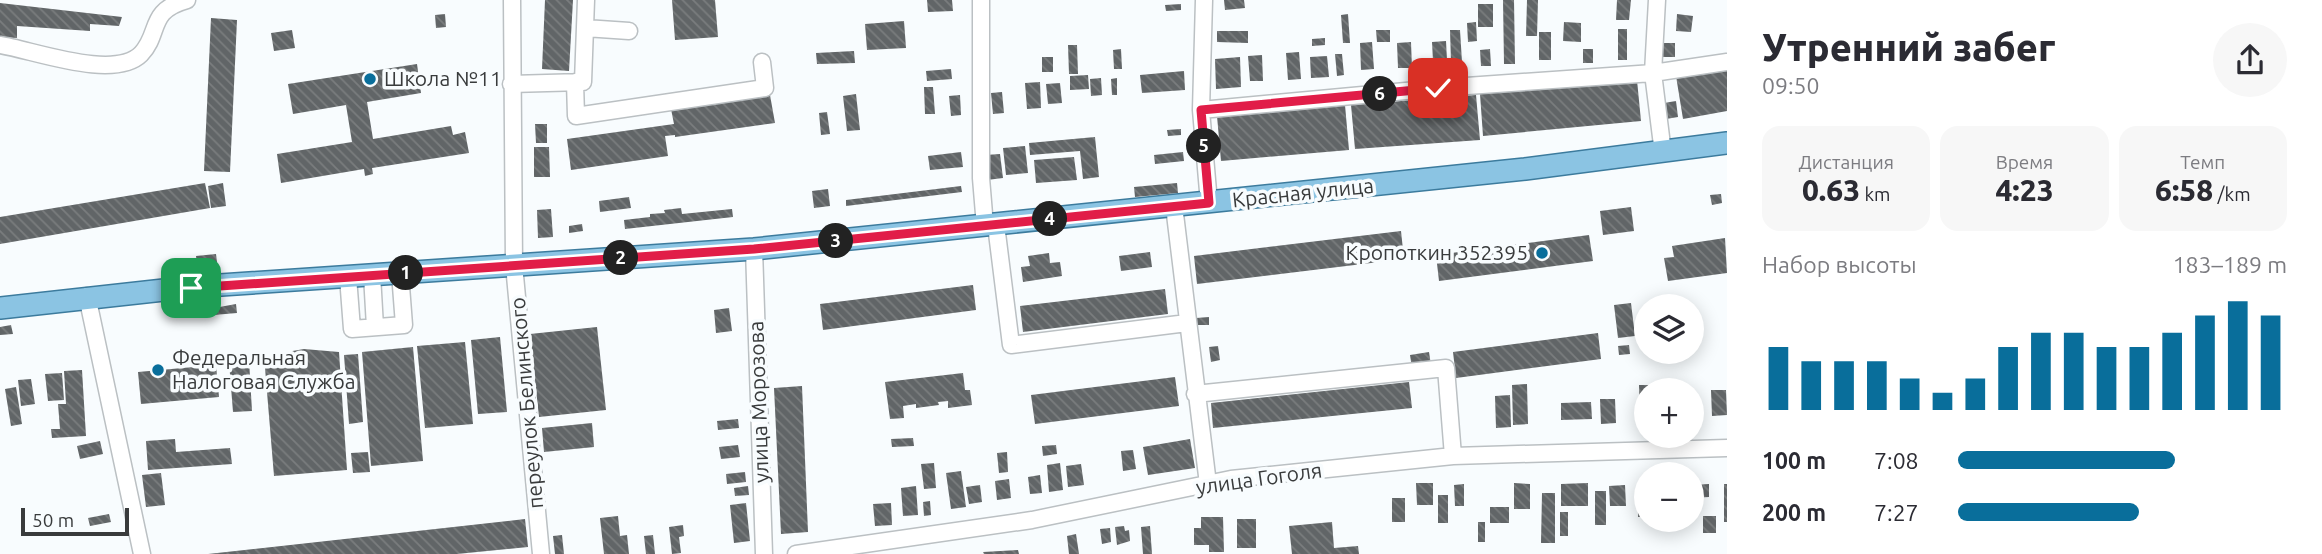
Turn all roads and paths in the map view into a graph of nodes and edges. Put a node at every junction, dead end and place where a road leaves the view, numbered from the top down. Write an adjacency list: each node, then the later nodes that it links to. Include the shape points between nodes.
1 (187, 0): 9 (street, via 173,4 158,17 142,54 126,63 68,63)
2 (512, 0): 14 (street, переулок Белинского)
3 (586, 0): 7 (street)
4 (981, 0): 20 (street, via 981,178)
5 (1205, 0): 15 (street)
6 (1657, 0): 12 (street)
7 (585, 28): 8 (street); 13 (street, via 583,82)
8 (629, 31)
9 (0, 45)
10 (762, 62): 13 (street, via 765,88 576,116)
11 (1727, 62): 12 (street)
12 (1653, 74): 15 (street); 17 (street)
13 (575, 82): 14 (street)
14 (511, 83): 22 (street, переулок Белинского)
15 (1201, 110): 18 (street)
16 (1727, 143): 17 (main road, Красная улица)
17 (1663, 153): 18 (main road, Красная улица)
18 (1209, 203): 19 (main road, Красная улица)
19 (1174, 206): 20 (main road, Красная улица); 28 (street)
20 (990, 225): 21 (main road, Красная улица); 28 (street, via 1011,345)
21 (754, 249): 22 (main road, Красная улица); 36 (street, улица Морозова)
22 (514, 265): 23 (main road, Красная улица); 35 (street, переулок Белинского)
23 (400, 273): 24 (main road, Красная улица); 29 (street, via 404,325)
24 (372, 275): 25 (main road, Красная улица); 29 (street)
25 (348, 277): 26 (main road, Красная улица); 29 (street, via 352,329)
26 (86, 296): 27 (main road, Красная улица); 34 (street)
27 (0, 308)
28 (1187, 323): 30 (street)
29 (375, 327)
30 (1195, 394): 32 (street, via 1446,368); 33 (street)
31 (1727, 448): 32 (street, улица Гоголя)
32 (1453, 456): 33 (street, улица Гоголя)
33 (1208, 484): 37 (street, улица Гоголя, via 1032,520)
34 (142, 554)
35 (541, 554)
36 (764, 554)
37 (796, 554)

